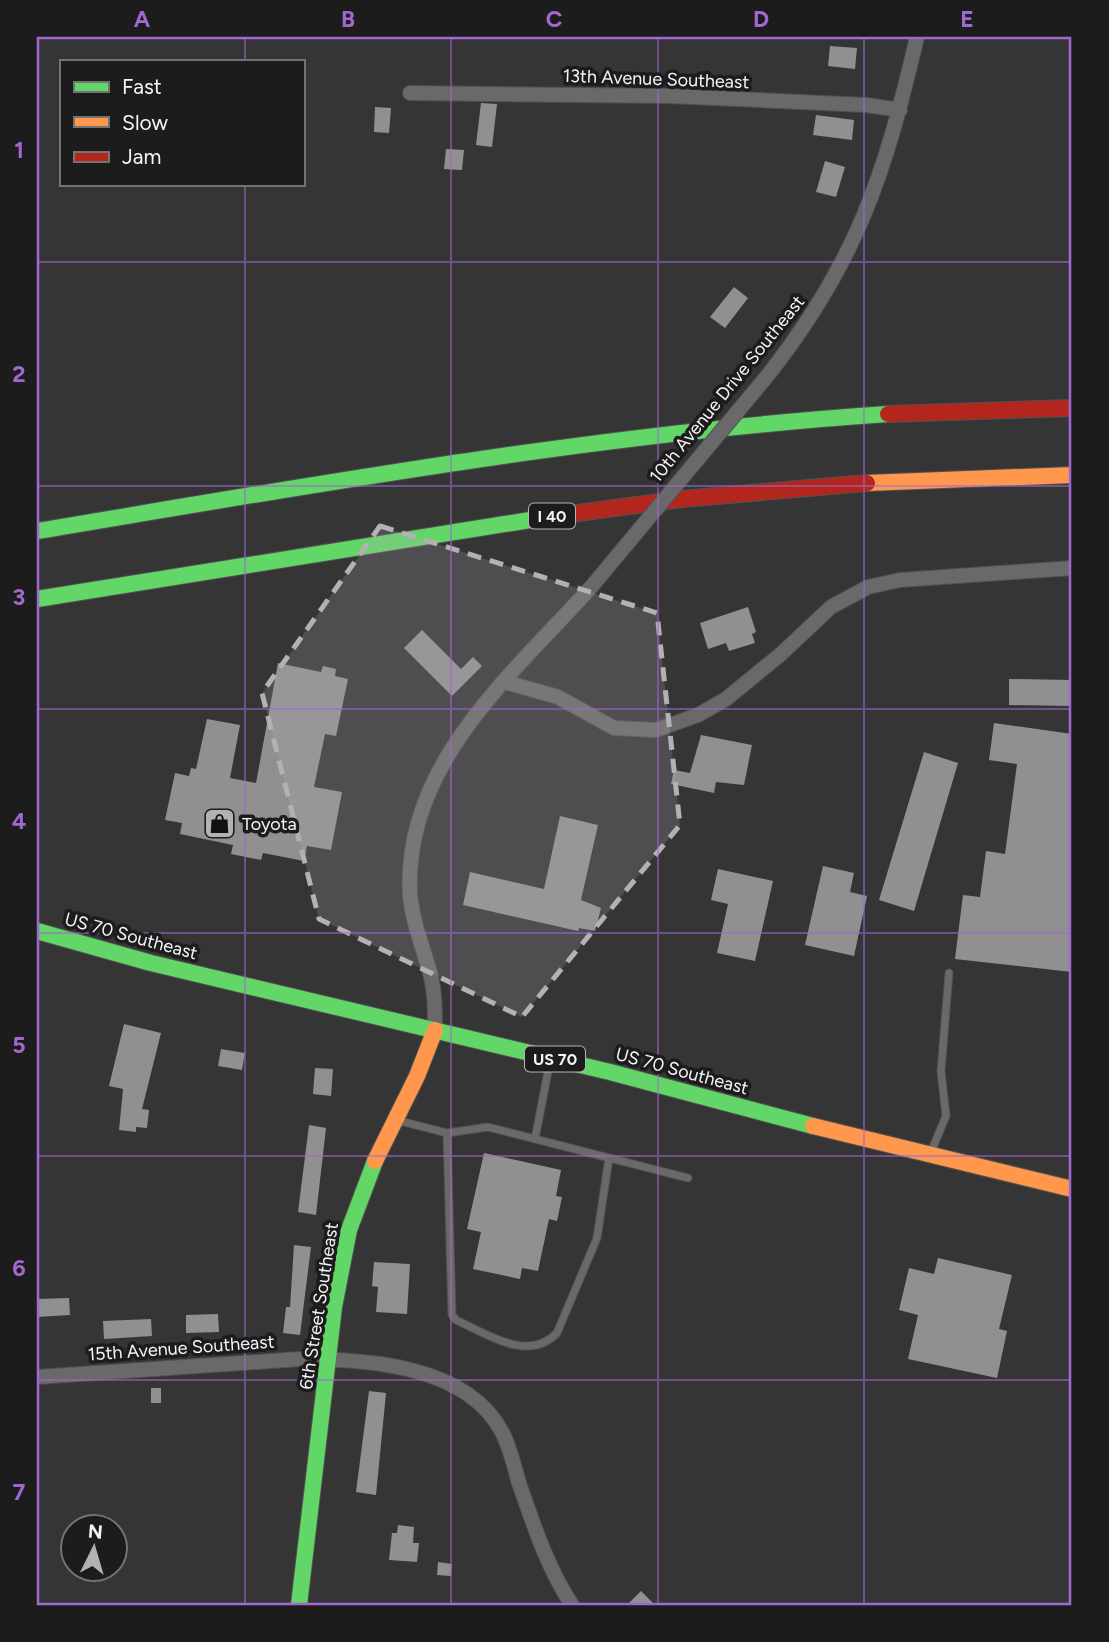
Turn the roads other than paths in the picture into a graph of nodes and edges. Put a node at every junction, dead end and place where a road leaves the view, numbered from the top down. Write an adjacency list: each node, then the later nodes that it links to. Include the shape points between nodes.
1 (917, 37): 3 (street, 10th Avenue Drive Southeast)
2 (410, 93): 3 (street, 13th Avenue Southeast, via 670,96)
3 (900, 110): 9 (street, 10th Avenue Drive Southeast, bridge, via 878,186 820,304 768,375 592,586)
4 (1072, 408): 6 (main road, via 926,411 681,431)
5 (1072, 475): 8 (main road, I 40, via 934,478 747,491 520,521)
6 (37, 531)
7 (1072, 568): 9 (street, via 900,580 867,587 831,607 726,699 656,730 614,728 558,697)
8 (37, 599)
9 (505, 682): 12 (street, 10th Avenue Drive Southeast, via 441,764 413,839 410,897 433,986)
10 (37, 931): 12 (main road, US 70 Southeast / US 70, via 151,963)
11 (949, 972): 17 (lane, via 942,1071 946,1116)
12 (435, 1030): 13 (main road, US 70 Southeast / US 70); 14 (main road, 6th Street Southeast)
13 (551, 1058): 16 (lane); 17 (main road, US 70 Southeast / US 70)
14 (395, 1119): 15 (lane); 21 (main road, 6th Street Southeast, via 349,1230)
15 (447, 1133): 16 (lane, via 488,1127); 18 (lane, via 452,1315 519,1348 549,1341 557,1333 597,1238)
16 (535, 1139): 18 (lane)
17 (931, 1153): 20 (main road, US 70 Southeast / US 70)
18 (609, 1158): 19 (lane)
19 (688, 1178)
20 (1072, 1189)
21 (328, 1359): 22 (street, 15th Avenue Southeast); 23 (main road, 6th Street Southeast); 24 (street, 15th Avenue Southeast, via 426,1373 485,1407 502,1432 541,1550)
22 (37, 1377)
23 (299, 1605)
24 (572, 1605)

